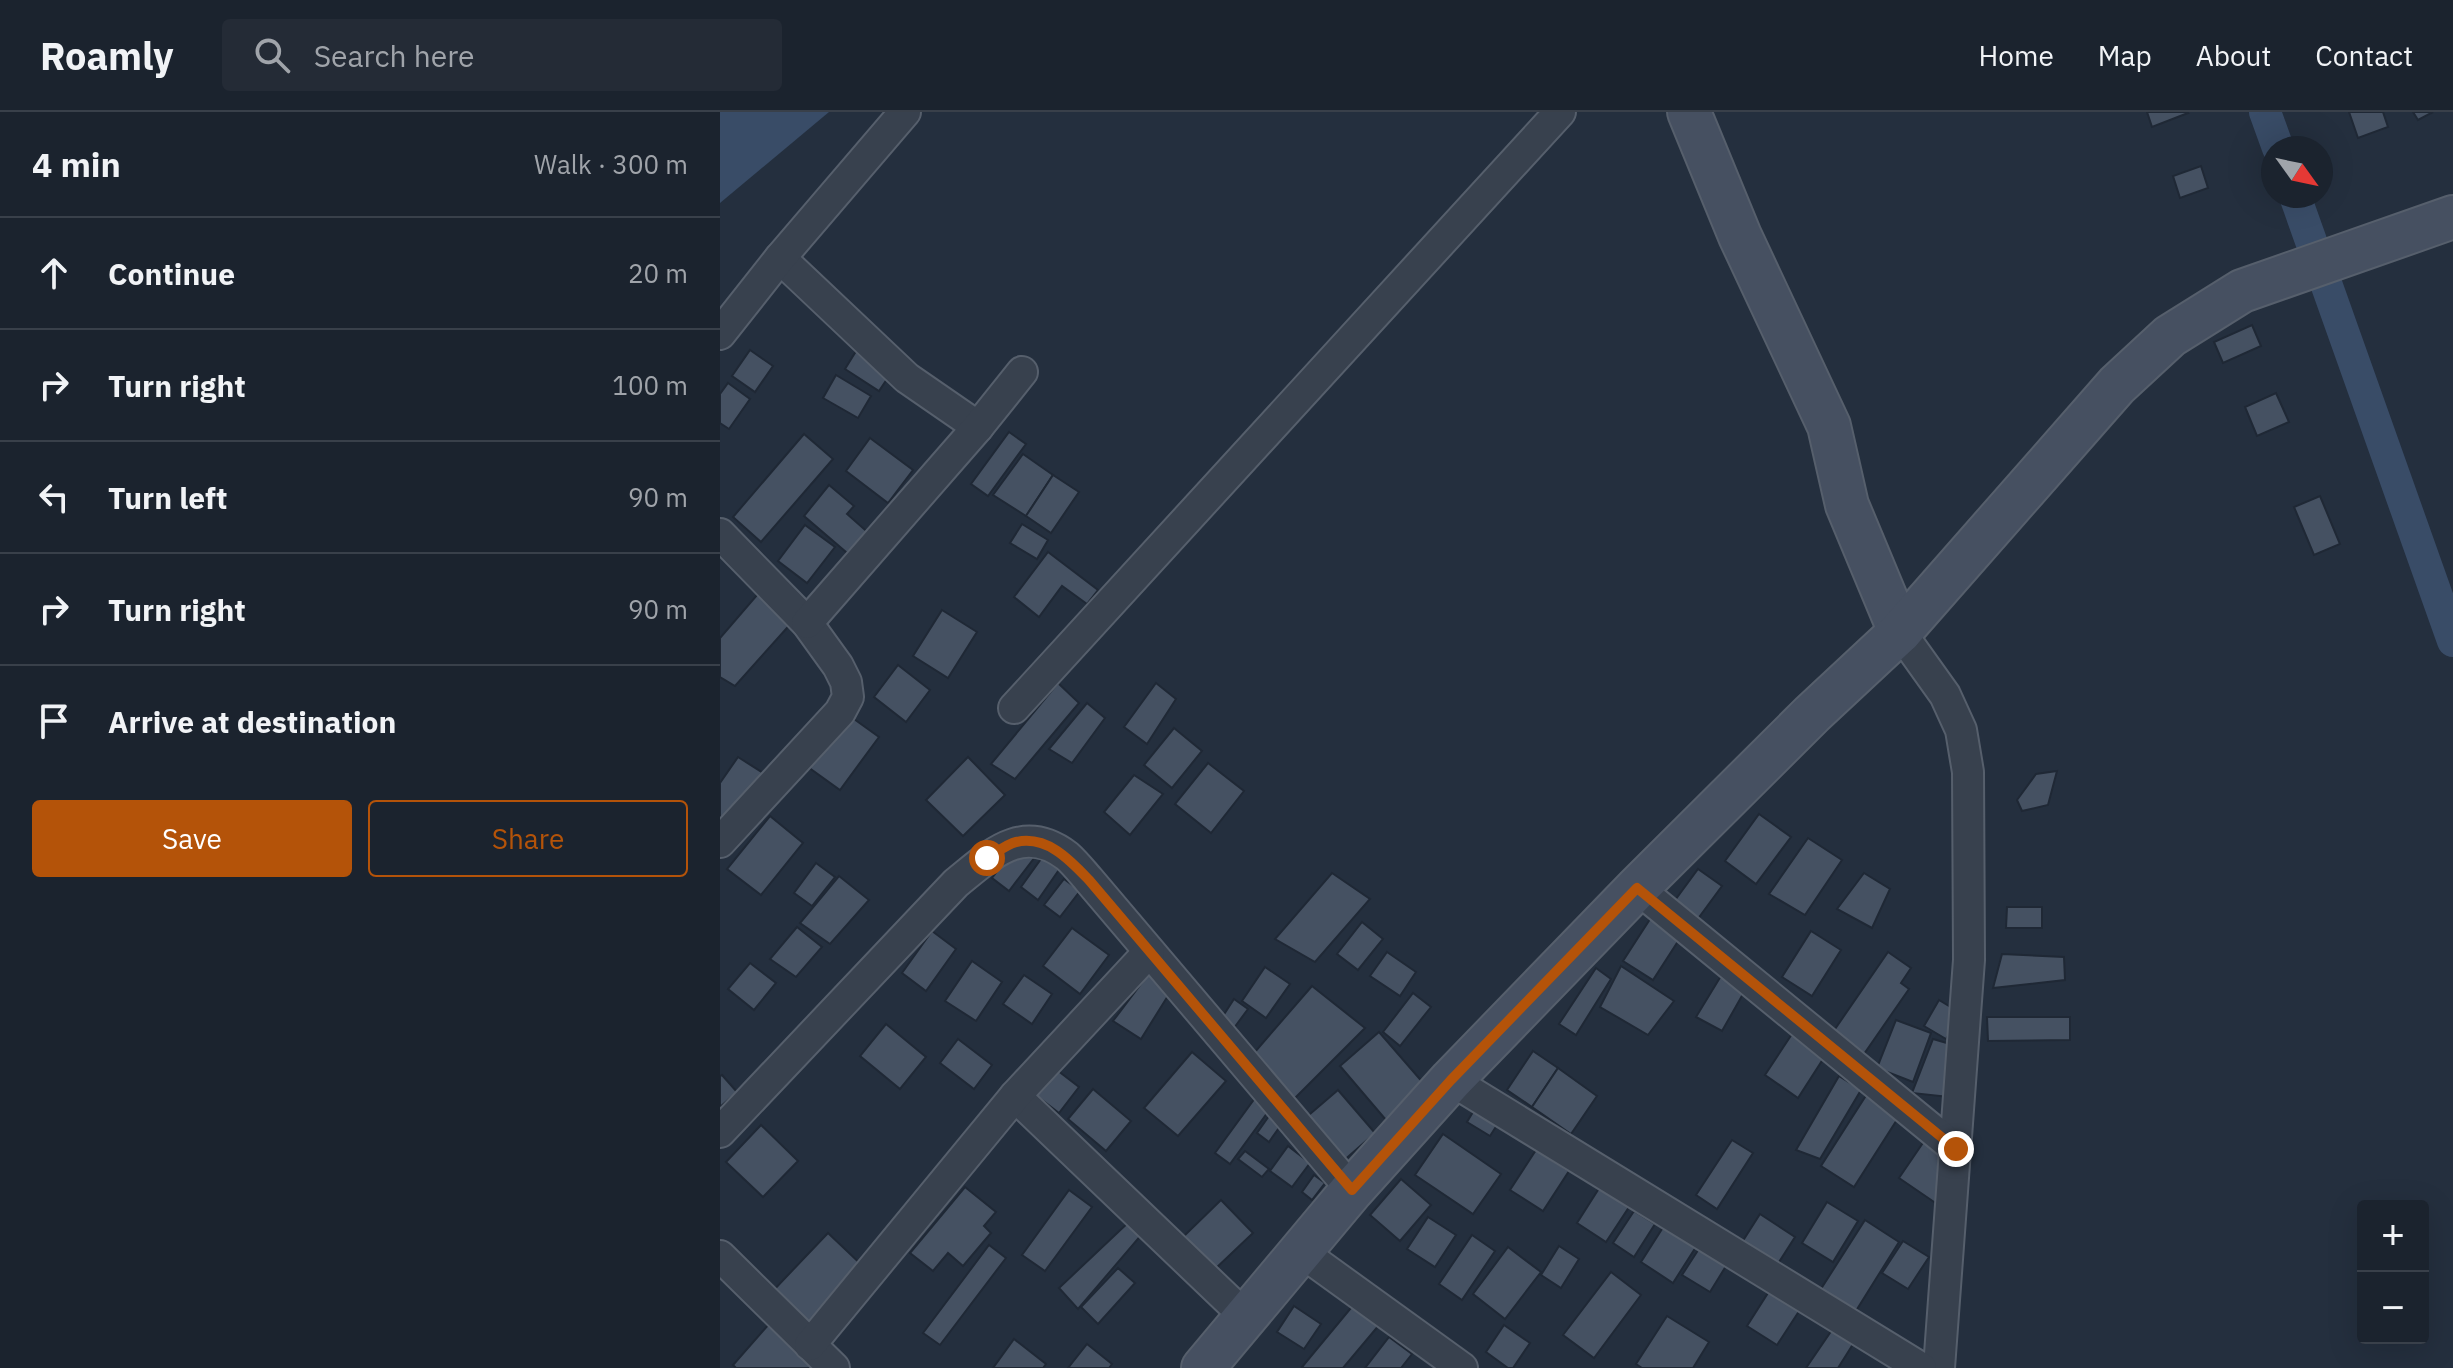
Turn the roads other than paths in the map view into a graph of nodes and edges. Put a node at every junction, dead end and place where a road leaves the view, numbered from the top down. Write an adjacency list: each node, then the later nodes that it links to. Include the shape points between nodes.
1 (905, 112): 5 (street)
2 (1560, 112): 12 (street)
3 (1689, 112): 11 (main road, via 1829,426 1847,505)
4 (2453, 217): 11 (main road, via 2242,291 2170,336 2117,385)
5 (780, 258): 6 (street); 8 (street, via 907,378)
6 (720, 334)
7 (1022, 372): 8 (street)
8 (978, 427): 10 (street)
9 (720, 534): 10 (street)
10 (807, 623): 13 (street, via 838,666 848,697)
11 (1900, 632): 14 (main road); 19 (street, via 1945,695 1961,730 1968,772 1969,960)
12 (1014, 708)
13 (720, 842)
14 (1637, 888): 16 (main road); 19 (street)
15 (1149, 952): 17 (street); 18 (street, via 1067,857 1042,843 1015,842 956,883); 20 (street)
16 (1451, 1080): 20 (main road); 28 (street)
17 (1015, 1096): 23 (street); 24 (street)
18 (720, 1132)
19 (1956, 1149): 29 (street)
20 (1352, 1190): 21 (main road)
21 (1300, 1251): 23 (main road); 27 (street)
22 (720, 1256): 24 (street)
23 (1245, 1316): 26 (main road)
24 (810, 1345): 25 (street)
25 (834, 1368)
26 (1203, 1368)
27 (1462, 1368)
28 (1921, 1368)
29 (1939, 1368)

